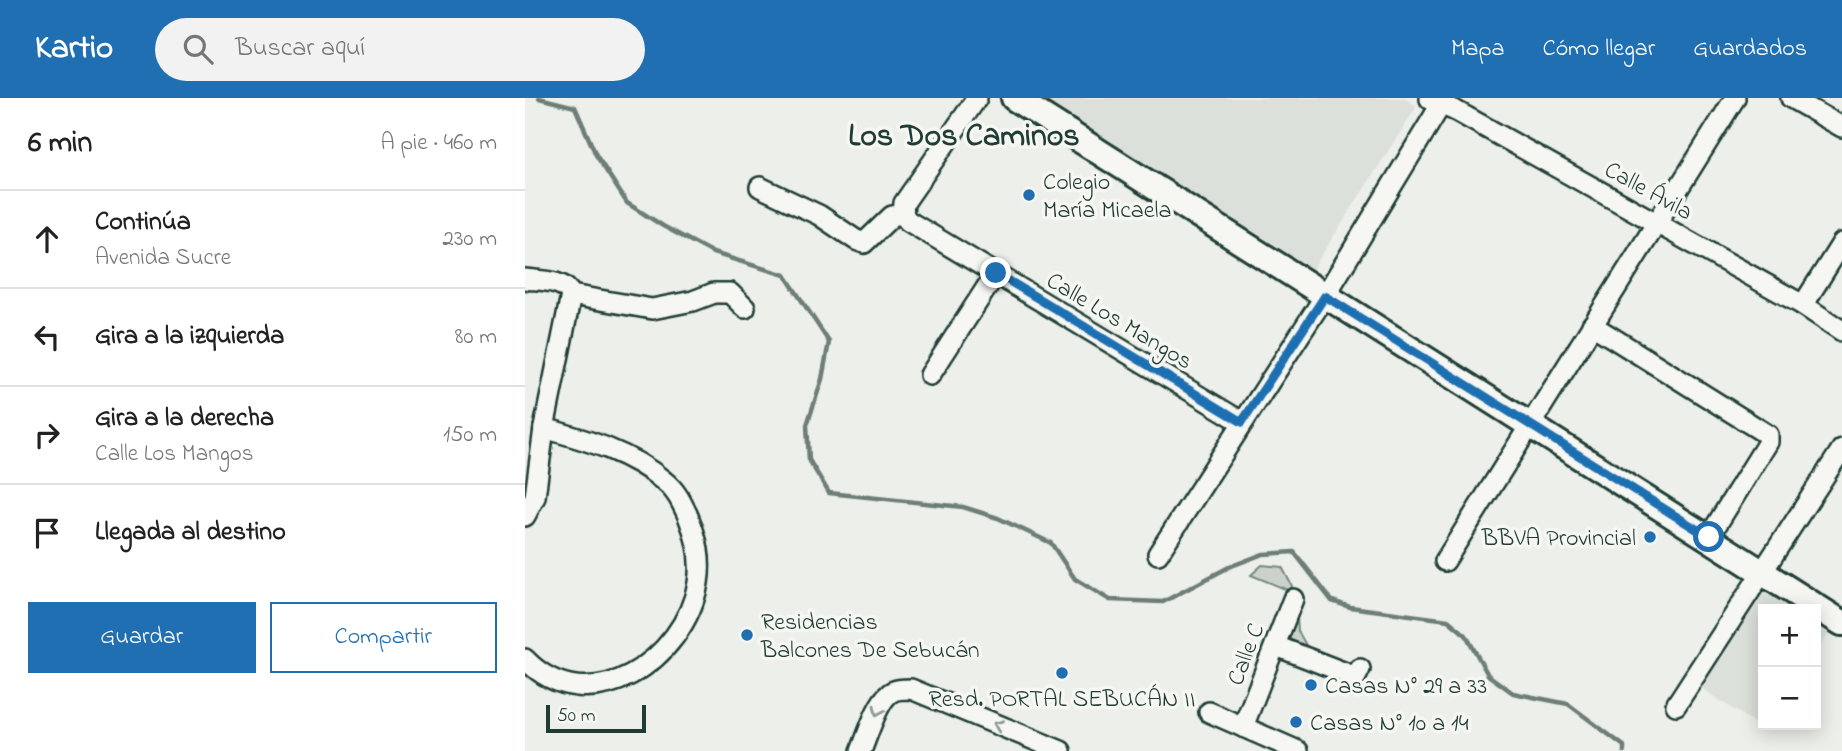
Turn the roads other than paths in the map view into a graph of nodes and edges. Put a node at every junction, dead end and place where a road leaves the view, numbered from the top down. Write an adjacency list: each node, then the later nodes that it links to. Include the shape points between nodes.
1 (977, 98): 8 (street, via 904,203)
2 (1735, 98): 9 (street)
3 (1791, 98): 6 (street)
4 (1438, 100): 9 (street, Calle Ávila); 14 (street)
5 (1027, 102): 14 (main road)
6 (1842, 127)
7 (759, 187): 8 (street, via 819,215 864,243 892,216)
8 (903, 214): 11 (street, Calle Los Mangos)
9 (1657, 222): 15 (street, Calle Ávila); 17 (street)
10 (1842, 243): 15 (street)
11 (996, 273): 19 (street); 20 (street, Calle Los Mangos)
12 (525, 279): 13 (street, via 559,283)
13 (571, 295): 16 (street, via 652,309 730,293); 22 (street)
14 (1325, 296): 20 (street); 21 (main road)
15 (1803, 305): 18 (street, Calle Ávila)
16 (745, 308)
17 (1592, 326): 21 (street); 25 (street, via 1768,435 1768,442)
18 (1842, 331)
19 (930, 375)
20 (1242, 422): 26 (street)
21 (1529, 423): 25 (main road); 27 (street)
22 (544, 428): 24 (street, via 535,496); 32 (street, via 603,446 666,482 690,521 698,542 699,566 684,621 661,652 640,669 606,685 575,687 549,679)
23 (1842, 449): 28 (street)
24 (525, 516)
25 (1709, 537): 28 (main road)
26 (1158, 554)
27 (1445, 561)
28 (1761, 573): 30 (main road); 34 (street)
29 (1293, 600): 31 (street, Calle C)
30 (1842, 623)
31 (1276, 646): 33 (street, via 1356,677); 36 (street, Calle C)
32 (525, 659)
33 (1360, 669)
34 (1676, 705)
35 (1209, 712): 36 (street)
36 (1243, 727): 37 (street)
37 (1291, 749)
38 (861, 751): 39 (street, one-way to 38, via 911,689 889,693)
39 (1061, 751)

